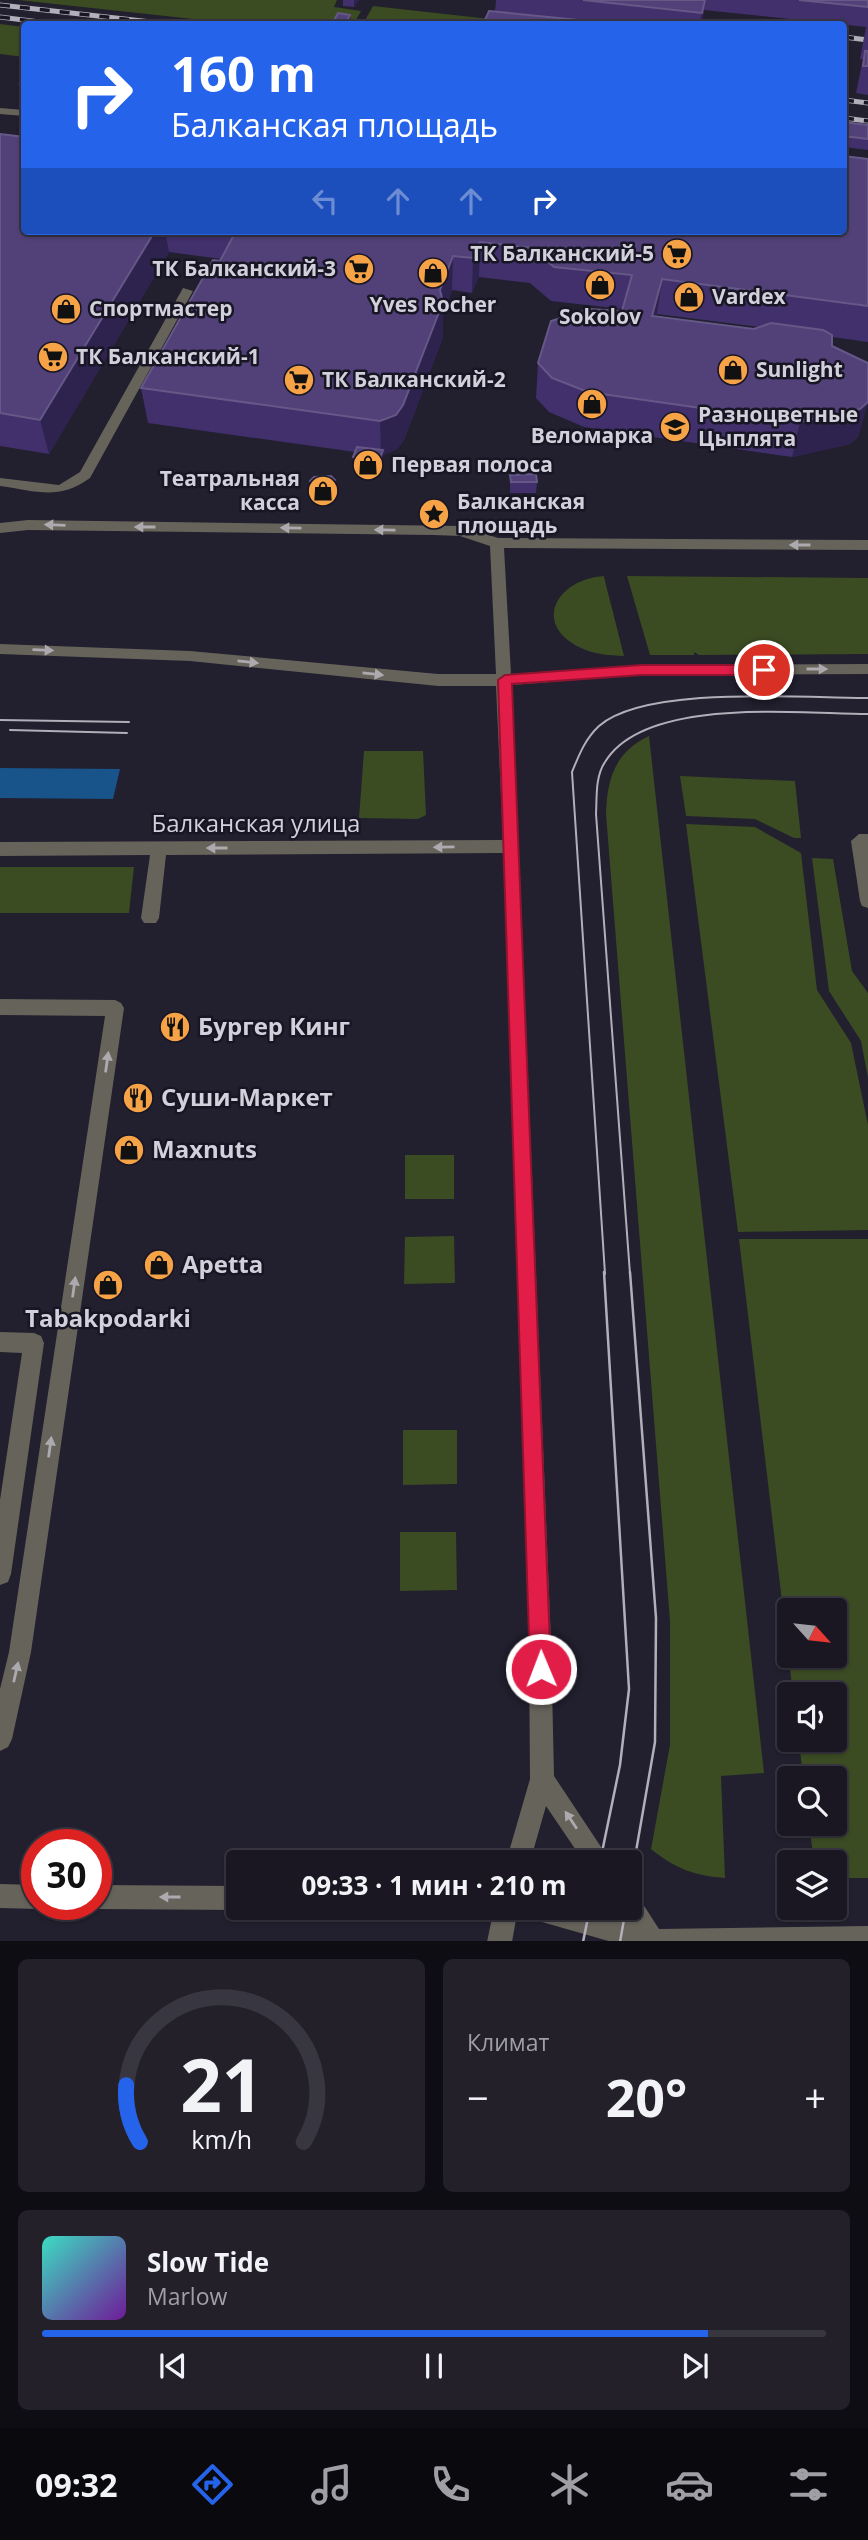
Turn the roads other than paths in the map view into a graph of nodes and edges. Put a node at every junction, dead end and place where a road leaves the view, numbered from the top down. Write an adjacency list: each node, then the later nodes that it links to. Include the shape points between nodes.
1 (0, 111): 2 (street)
2 (21, 113)
3 (187, 290): 4 (street, via 85,475 59,489)
4 (0, 482)
5 (0, 528): 6 (street, one-way to 5, via 461,531)
6 (497, 543): 7 (street, one-way to 6); 10 (street)
7 (868, 545)
8 (0, 649): 10 (street, one-way to 10, via 190,656 438,680)
9 (868, 669): 10 (street, one-way to 9, via 642,670)
10 (505, 680): 12 (street)
11 (868, 841): 15 (street, via 859,841)
12 (512, 846): 13 (street, Балканская улица, one-way to 13); 21 (street)
13 (159, 848): 14 (street, Балканская улица); 16 (street)
14 (0, 849)
15 (868, 901)
16 (150, 918)
17 (0, 1007): 20 (street, one-way to 17, via 20,1652 115,1008)
18 (0, 1342): 19 (street, via 34,1343)
19 (0, 1574)
20 (0, 1739)
21 (542, 1779): 22 (street); 23 (street, one-way to 21)
22 (521, 1850)
23 (591, 1850)
24 (0, 1896): 25 (street)
25 (21, 1897)
26 (112, 1897): 27 (street, one-way to 26)
27 (226, 1898)
28 (503, 1920): 32 (street)
29 (577, 1920): 33 (street)
30 (638, 1920): 33 (street)
31 (868, 1939): 33 (street)
32 (499, 1941)
33 (651, 1941)

